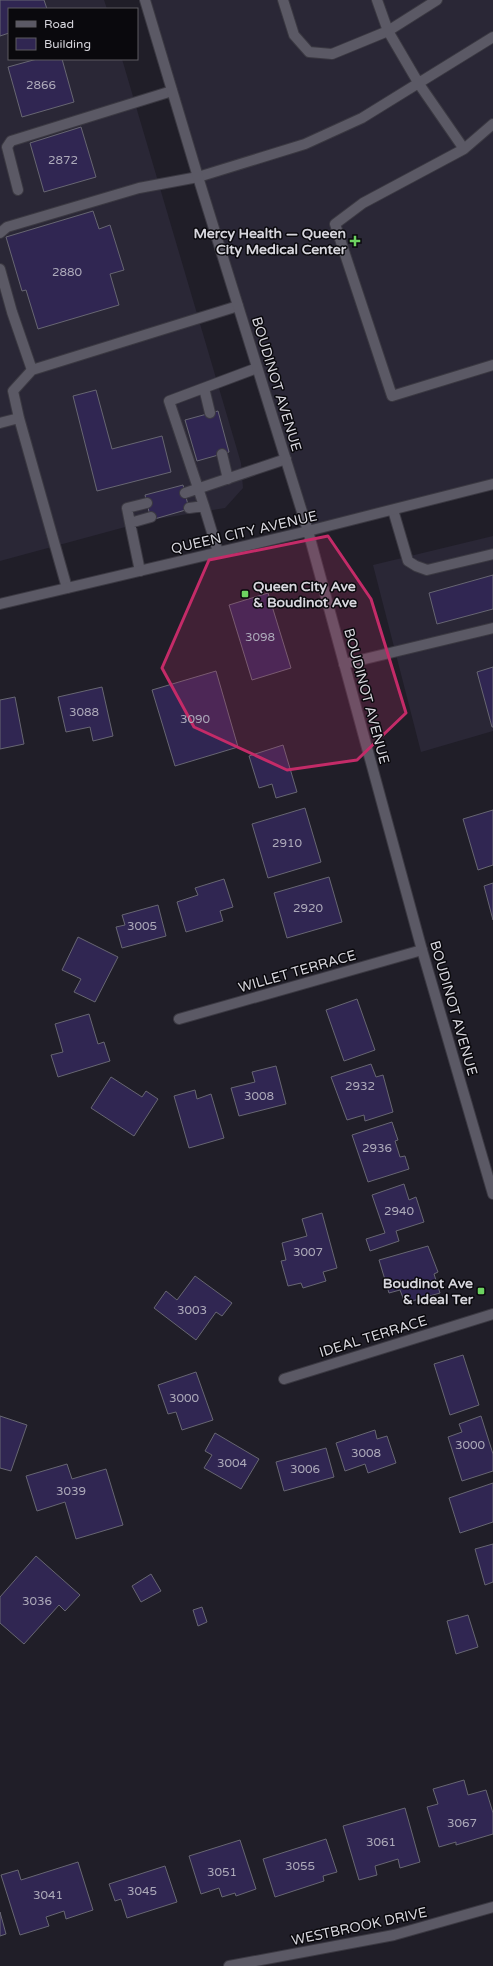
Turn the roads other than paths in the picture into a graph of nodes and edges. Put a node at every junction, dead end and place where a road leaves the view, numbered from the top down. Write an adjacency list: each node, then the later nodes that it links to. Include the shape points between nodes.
1 (146, 0): 8 (street, BOUDINOT AVENUE)
2 (283, 0): 5 (street, via 294,35 309,52 332,54)
3 (377, 0): 5 (street)
4 (437, 0): 5 (street)
5 (388, 31): 7 (street)
6 (493, 37): 7 (street)
7 (419, 84): 10 (street); 11 (street, via 362,118 305,144)
8 (172, 91): 11 (street, BOUDINOT AVENUE); 12 (street, via 11,141 7,147)
9 (493, 124): 10 (street)
10 (464, 149): 16 (street, via 363,204 335,224 392,396)
11 (198, 177): 13 (street, via 139,188 7,226); 15 (street, BOUDINOT AVENUE)
12 (18, 190)
13 (0, 233)
14 (0, 269): 18 (street)
15 (238, 306): 17 (street, BOUDINOT AVENUE); 18 (street)
16 (493, 364)
17 (257, 368): 19 (street); 24 (street, BOUDINOT AVENUE)
18 (32, 370): 21 (street, via 13,391)
19 (204, 388): 20 (street); 27 (street, via 170,401)
20 (210, 413)
21 (19, 418): 22 (street); 39 (street)
22 (0, 423)
23 (222, 454): 25 (street)
24 (286, 459): 25 (street); 35 (street, BOUDINOT AVENUE)
25 (228, 479): 27 (street)
26 (493, 484): 32 (street, QUEEN CITY AVENUE)
27 (199, 489): 28 (street); 30 (street)
28 (185, 493)
29 (147, 503): 34 (street, via 127,508)
30 (204, 506): 31 (street); 36 (street)
31 (189, 508)
32 (394, 510): 35 (street, QUEEN CITY AVENUE); 37 (street, via 408,561 416,566 426,570)
33 (151, 517): 34 (street)
34 (130, 523): 38 (street)
35 (308, 532): 36 (street, QUEEN CITY AVENUE); 42 (street, BOUDINOT AVENUE)
36 (218, 552): 38 (street, QUEEN CITY AVENUE)
37 (493, 554)
38 (140, 571): 39 (street, QUEEN CITY AVENUE)
39 (67, 588): 40 (street, QUEEN CITY AVENUE)
40 (0, 604)
41 (493, 628): 42 (street)
42 (344, 664): 43 (street, BOUDINOT AVENUE)
43 (422, 950): 44 (street, WILLET TERRACE); 45 (street, BOUDINOT AVENUE)
44 (179, 1019)
45 (493, 1194)
46 (493, 1314): 47 (street, IDEAL TERRACE)
47 (284, 1379)
48 (493, 1907): 49 (street, WESTBROOK DRIVE, via 394,1936)
49 (229, 1966)

